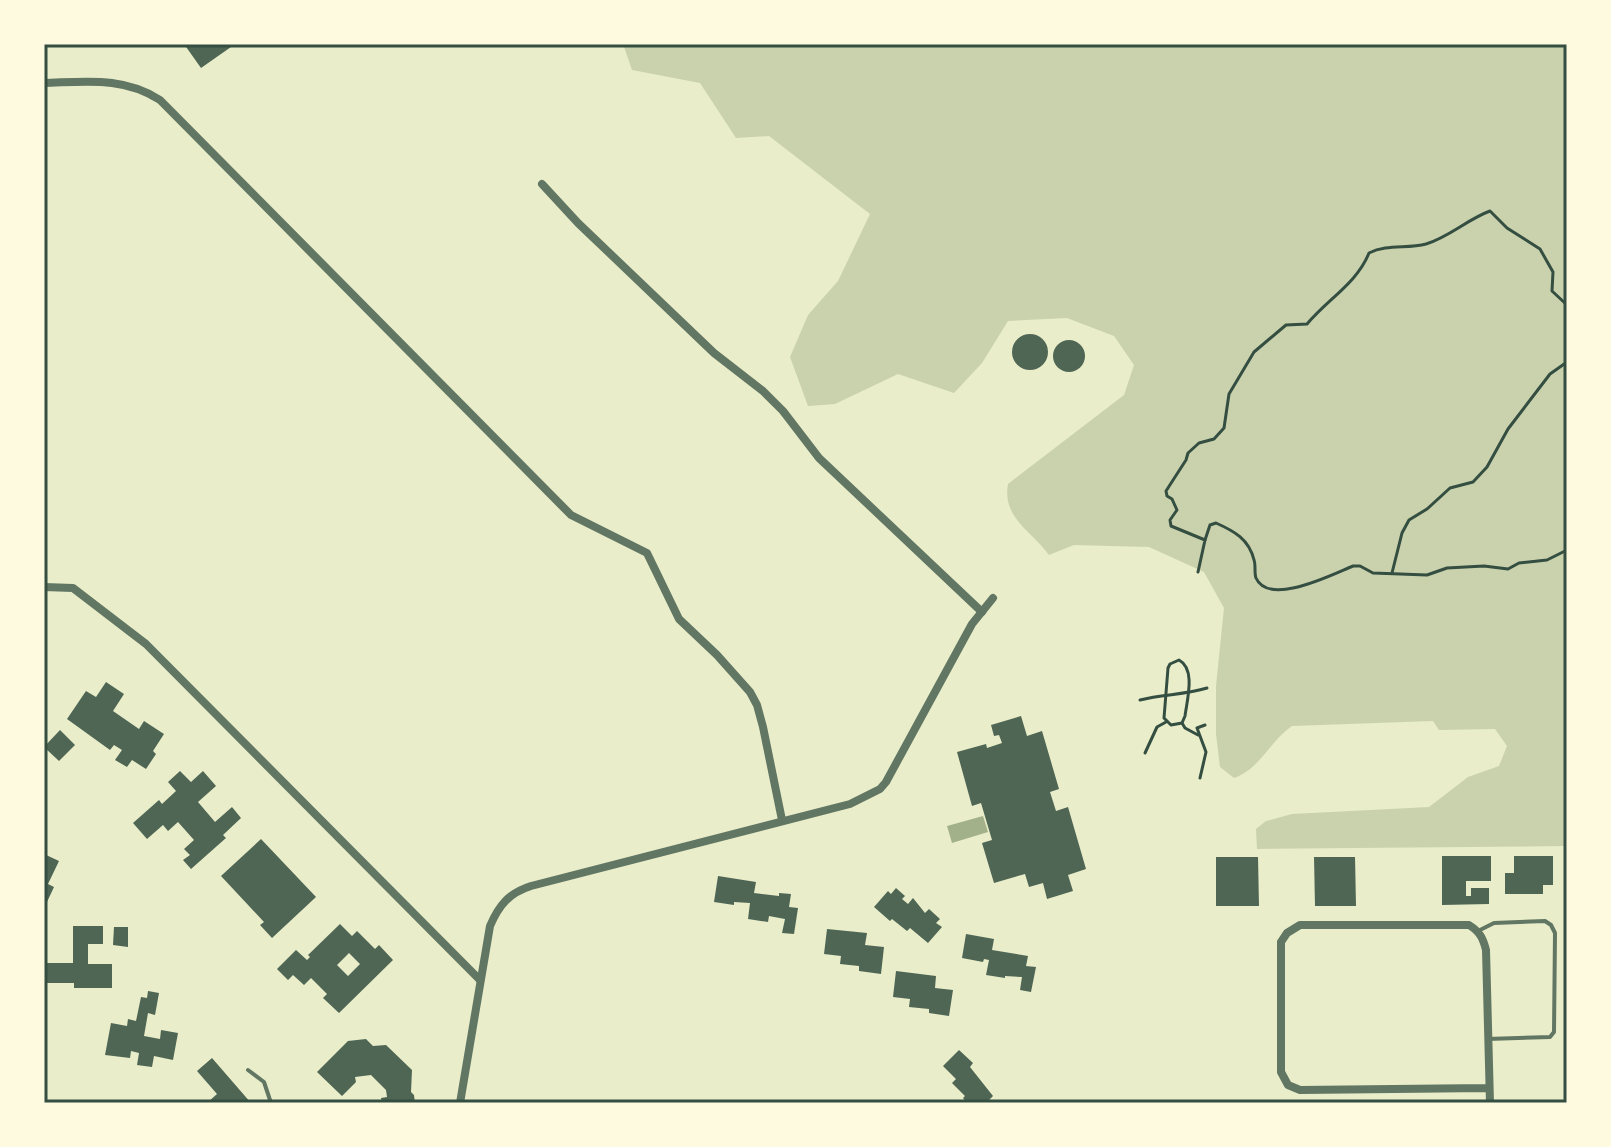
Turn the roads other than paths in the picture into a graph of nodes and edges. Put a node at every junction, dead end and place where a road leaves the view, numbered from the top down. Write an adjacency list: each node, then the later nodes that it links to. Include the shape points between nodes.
1 (44, 83): 6 (street, via 118,83 160,100 571,515 647,553 679,619 740,680 757,705)
2 (542, 184): 5 (street, via 714,353 763,391 819,458)
3 (44, 587): 8 (street, via 73,588 146,644)
4 (993, 598): 5 (street)
5 (982, 612): 6 (street, via 880,789 850,804)
6 (782, 820): 8 (street, via 519,890 501,904 490,926)
7 (1478, 931): 9 (street, via 1486,950); 9 (lane, via 1494,923 1545,921 1555,933 1554,1032 1550,1037); 11 (street, via 1469,925 1300,925 1287,933 1281,942 1281,1072 1288,1085 1300,1090)
8 (480, 980): 13 (street)
9 (1486, 1039): 11 (street)
10 (248, 1070): 12 (lane, via 264,1082)
11 (1487, 1088): 14 (street)
12 (271, 1103)
13 (460, 1103)
14 (1490, 1103)

